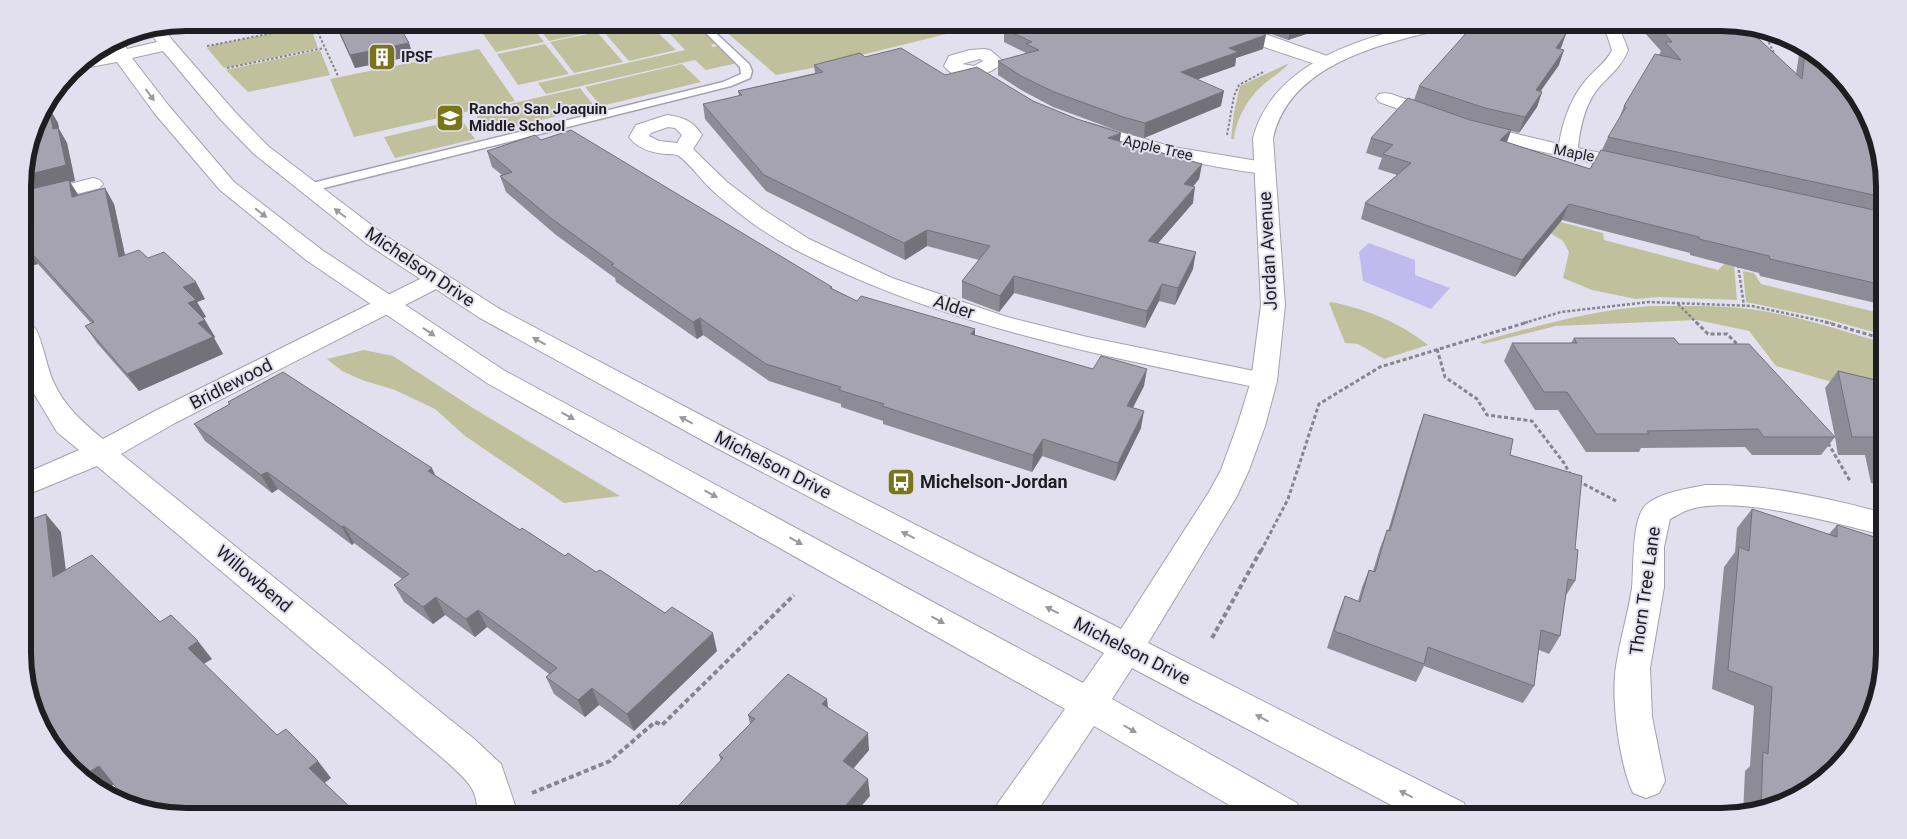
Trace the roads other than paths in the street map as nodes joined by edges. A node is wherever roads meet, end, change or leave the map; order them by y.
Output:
1 (709, 31) edge
2 (1240, 31) edge
3 (1411, 31) edge
4 (1612, 31) edge
5 (160, 34) edge
6 (167, 45) junction
7 (118, 48) edge
8 (1327, 62) junction
9 (1385, 98) dead end
10 (1072, 123) edge
11 (682, 149) dead end
12 (1568, 152) junction
13 (1264, 168) junction
14 (1649, 169) edge
15 (93, 184) dead end
16 (308, 188) junction
17 (32, 200) edge
18 (438, 279) junction
19 (389, 305) junction
20 (32, 360) edge
21 (1264, 381) junction
22 (102, 452) junction
23 (31, 483) edge
24 (1872, 521) edge
25 (1126, 648) junction
26 (1088, 704) junction
27 (1646, 781) dead end
28 (1018, 807) edge
29 (1268, 807) edge
30 (1433, 807) edge
31 (495, 808) edge

1 - 16 lane
2 - 8 street
3 - 8 street, Jordan Avenue
4 - 12 street
5 - 6 street, Michelson Drive
6 - 7 street
6 - 16 street, Michelson Drive
7 -> 19 street
8 - 13 street, Jordan Avenue
9 - 12 street, Maple
10 - 13 street, Apple Tree
11 - 21 street, Alder
12 - 14 street, Maple
13 - 21 street, Jordan Avenue
15 - 17 street
18 -> 16 street, Michelson Drive
18 - 19 street, Bridlewood
25 -> 18 street, Michelson Drive
19 - 22 street, Bridlewood
19 -> 26 street
20 - 22 street, Willowbend
21 - 25 street, Jordan Avenue
22 - 23 street, Bridlewood
22 - 31 street, Willowbend
24 - 27 street, Thorn Tree Lane
25 - 26 street, Jordan Avenue
30 -> 25 street, Michelson Drive
26 - 28 street, Jordan Avenue
26 -> 29 street

